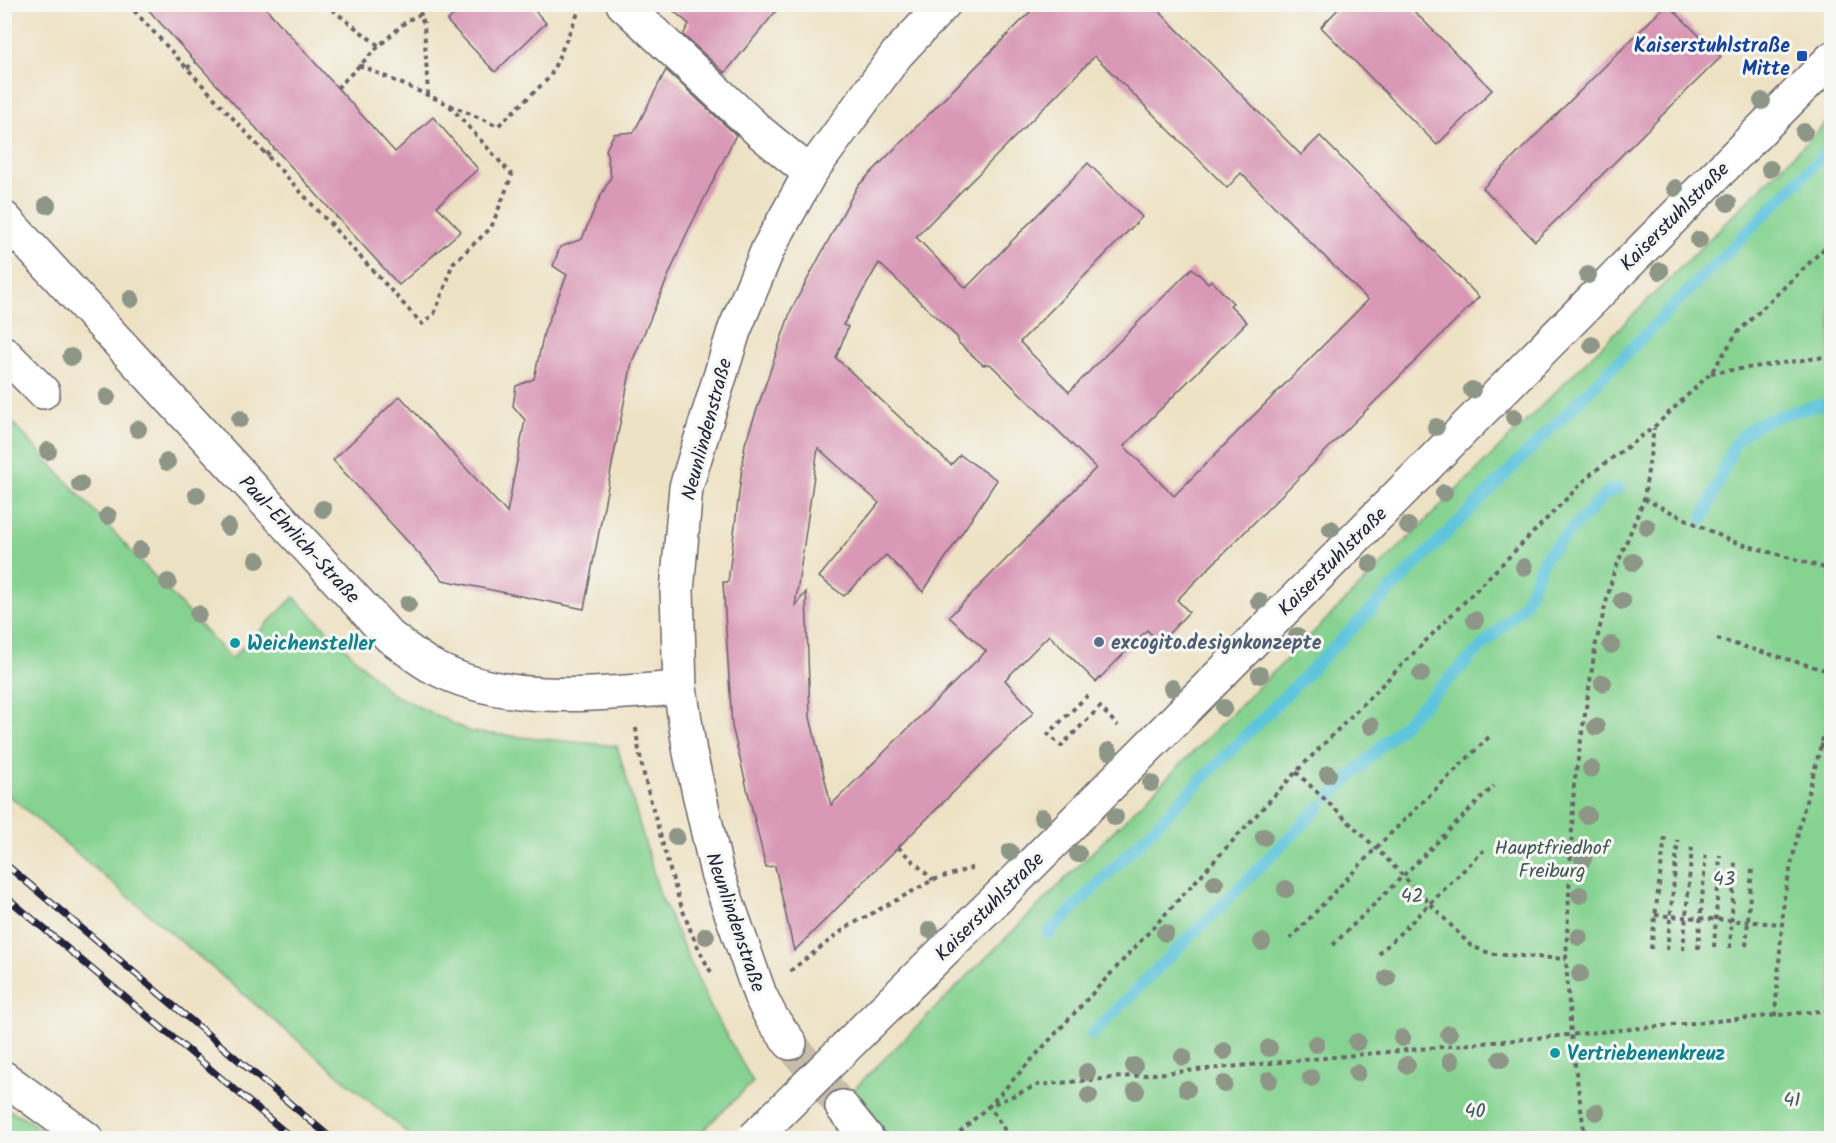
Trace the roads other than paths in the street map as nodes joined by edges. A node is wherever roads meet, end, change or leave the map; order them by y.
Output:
1 (623, 4) edge
2 (944, 4) edge
3 (1832, 58) edge
4 (810, 173) junction
5 (4, 218) edge
6 (4, 353) edge
7 (43, 392) dead end
8 (680, 688) junction
9 (790, 1043) tunnel mouth
10 (4, 1078) edge
11 (842, 1107) tunnel mouth
12 (86, 1138) edge
13 (754, 1138) edge
14 (867, 1138) edge

1 - 4 street
2 - 4 street, Neunlindenstraße
3 - 13 street, Kaiserstuhlstraße, bridge
4 - 8 street, Neunlindenstraße
5 - 8 street, Paul-Ehrlich-Straße
6 - 7 street
8 - 9 street, Neunlindenstraße
10 - 12 street
11 - 14 street

